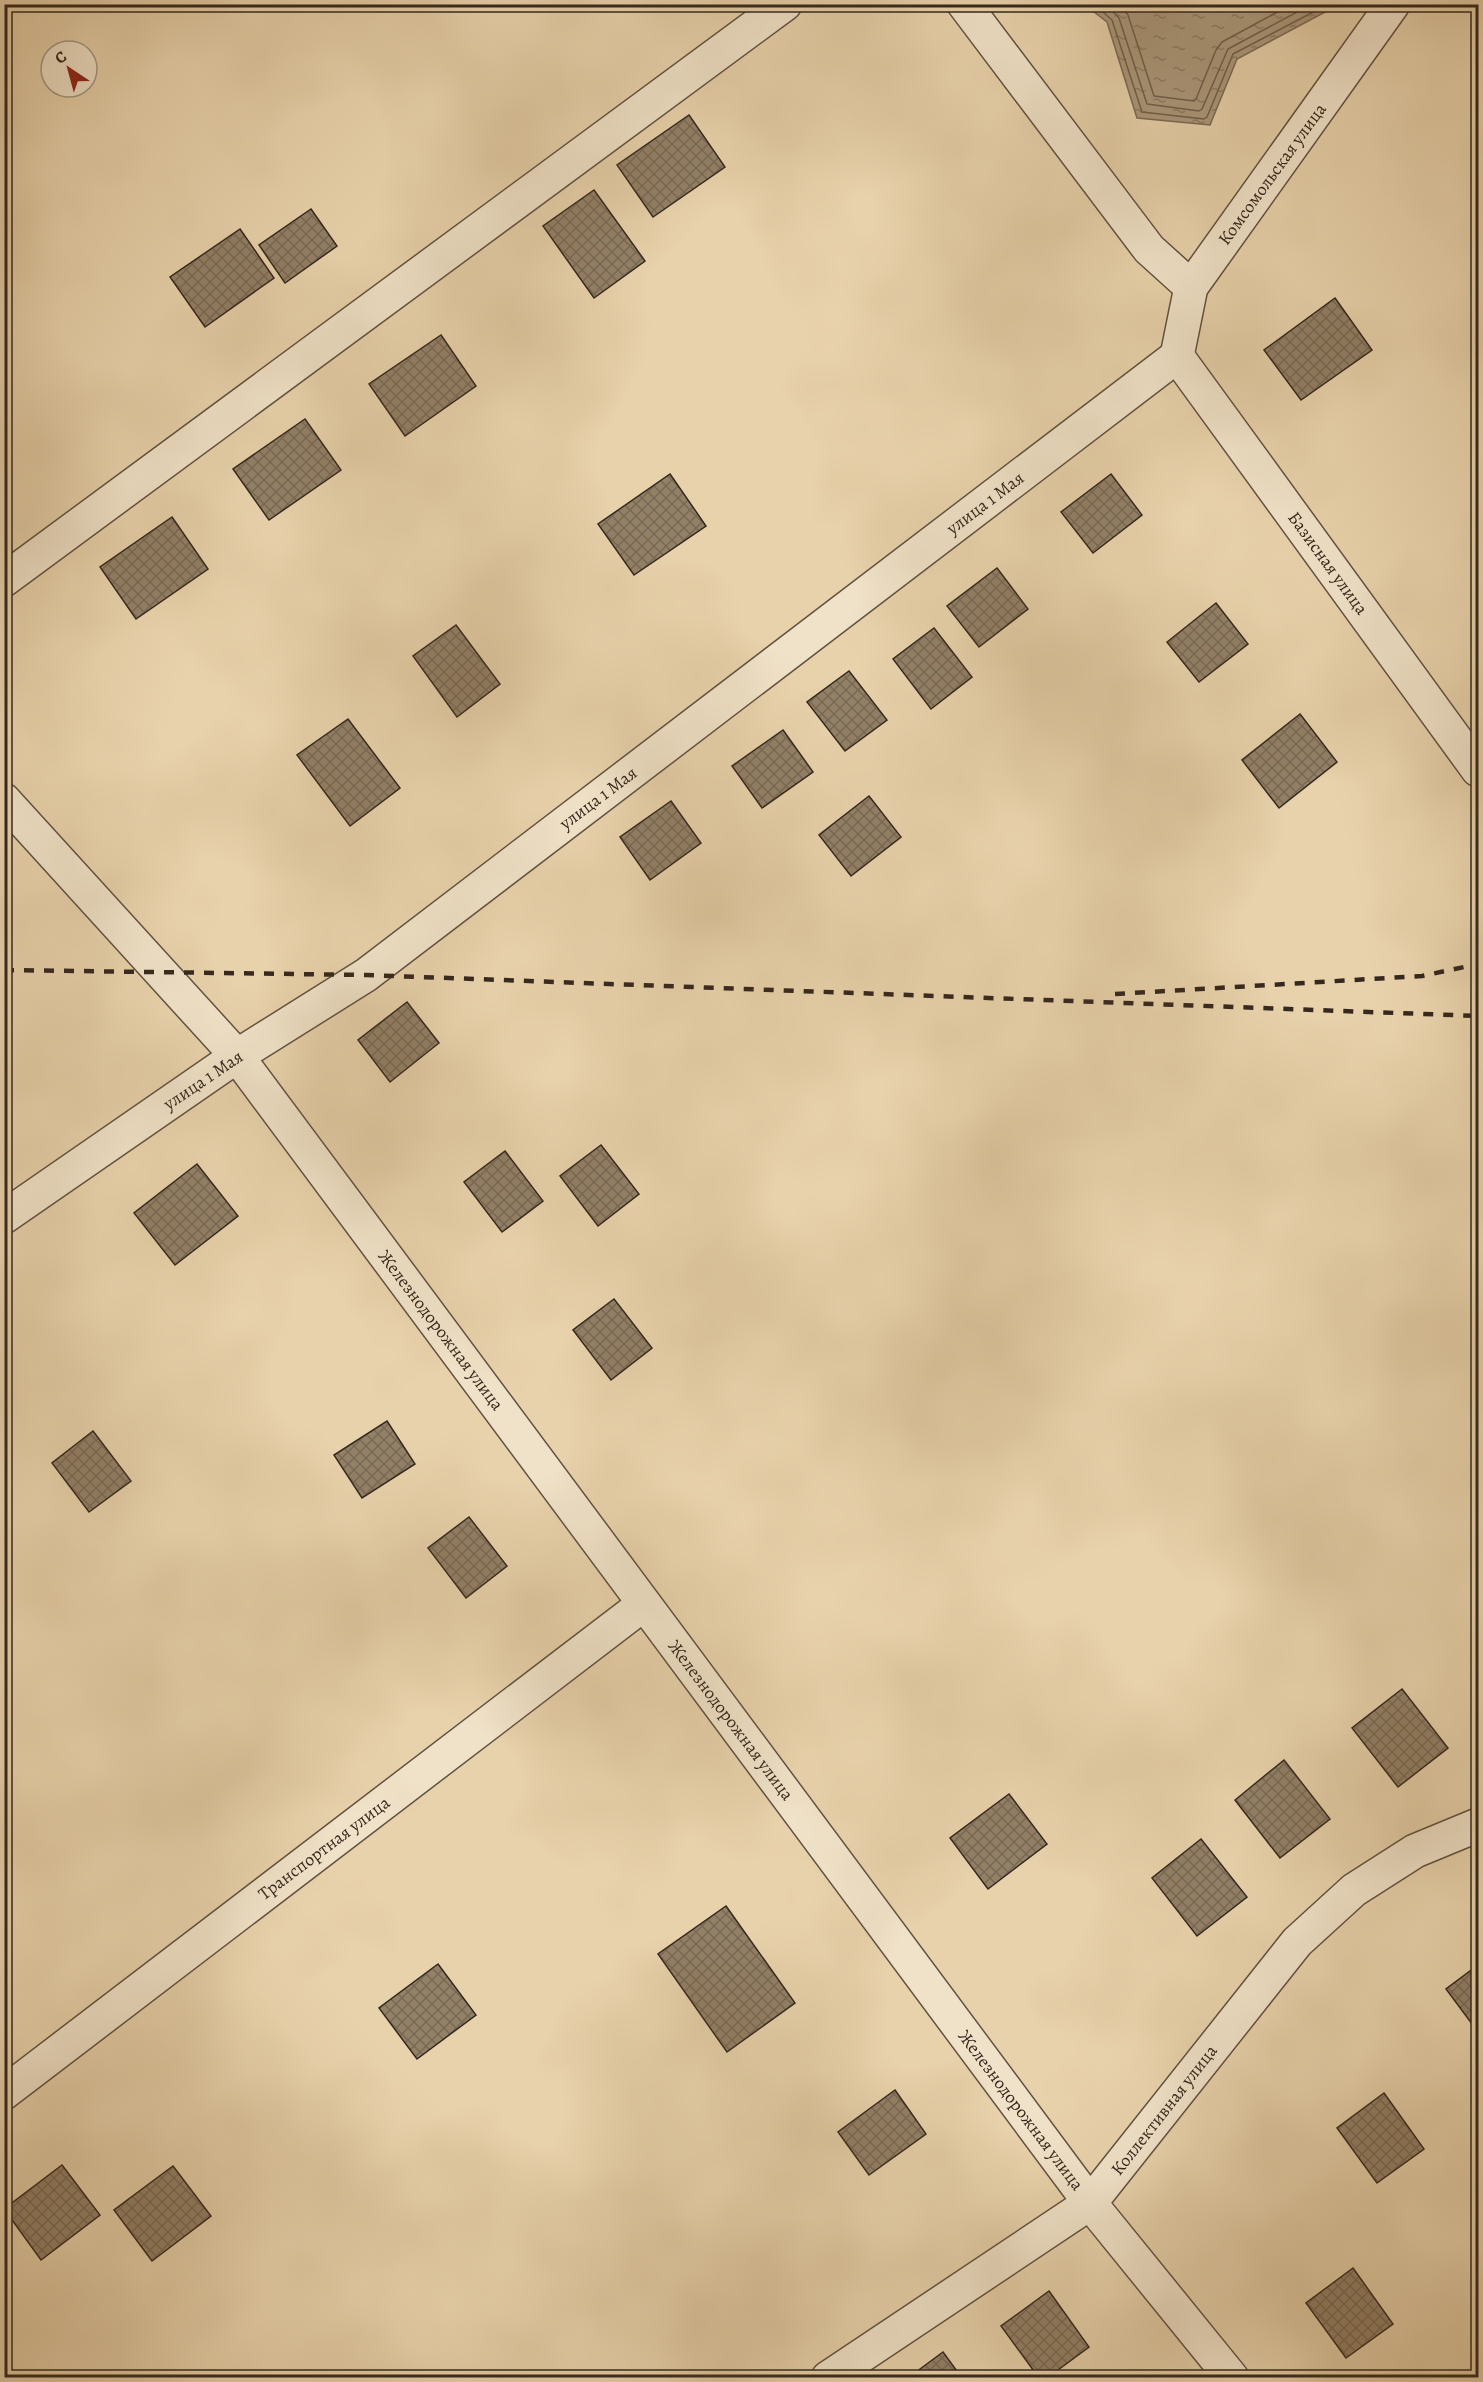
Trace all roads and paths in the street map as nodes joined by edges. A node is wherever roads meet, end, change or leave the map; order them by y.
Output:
1 (785, 4) edge
2 (964, 4) edge
3 (1393, 4) edge
4 (1191, 287) junction
5 (1177, 356) junction
6 (4, 580) edge
7 (1479, 770) edge
8 (4, 800) edge
9 (237, 1056) junction
10 (4, 1218) edge
11 (644, 1604) junction
12 (1479, 1825) edge
13 (4, 2092) edge
14 (1090, 2203) junction
15 (828, 2378) edge
16 (1232, 2378) edge

1 - 6 street
2 - 4 street
3 - 4 street, Комсомольская улица
4 - 5 street, Комсомольская улица
5 - 7 street, Базисная улица
5 - 9 street, улица 1 Мая
8 - 9 street, Железнодорожная улица
9 - 10 street, улица 1 Мая
9 - 11 street, Железнодорожная улица
11 - 13 street, Транспортная улица
11 - 14 street, Железнодорожная улица
12 - 14 street, Коллективная улица
14 - 15 street, Коллективная улица
14 - 16 street, Железнодорожная улица

